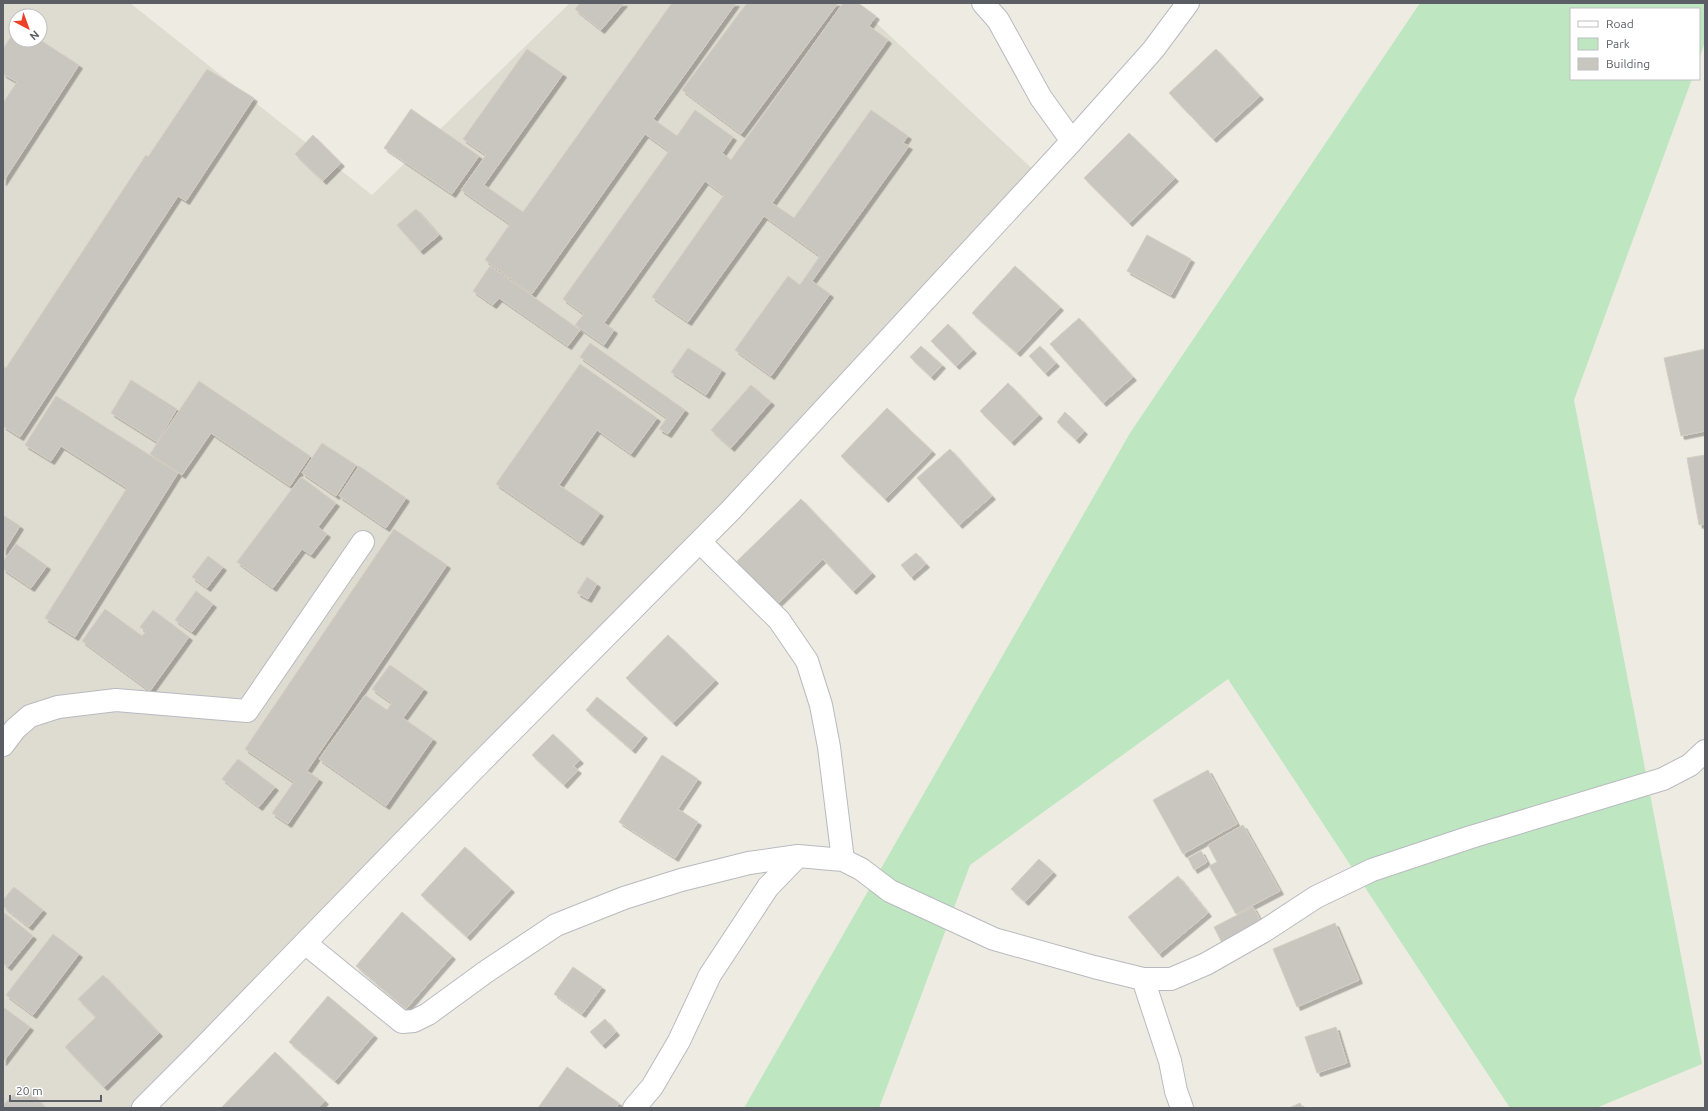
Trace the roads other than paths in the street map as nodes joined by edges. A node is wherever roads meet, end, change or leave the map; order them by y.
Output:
1 (983, 3) edge
2 (1188, 3) edge
3 (1072, 141) junction
4 (363, 542) dead end
5 (700, 542) junction
6 (3, 745) edge
7 (1705, 751) edge
8 (798, 856) junction
9 (843, 860) junction
10 (305, 943) junction
11 (1143, 979) junction
12 (154, 1104) edge
13 (634, 1108) edge
14 (1182, 1108) edge

1 - 3 street
2 - 3 street
3 - 5 street
4 - 6 street
5 - 9 street
5 - 10 street
7 - 11 street
8 - 9 street
8 - 10 street
8 - 13 street
9 - 11 street
10 - 12 street
11 - 14 street

